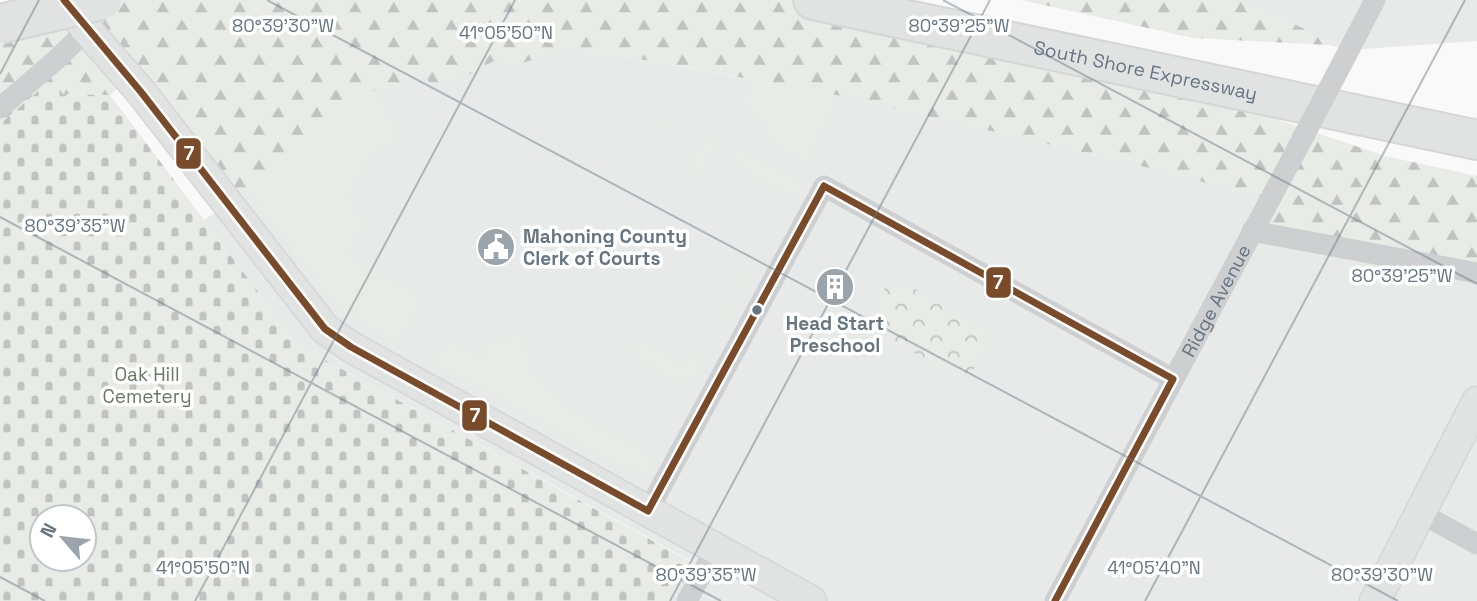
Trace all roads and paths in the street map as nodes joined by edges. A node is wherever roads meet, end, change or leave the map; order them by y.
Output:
1 (64, 0) edge
2 (813, 0) edge
3 (1375, 0) edge
4 (94, 15) edge
5 (0, 24) edge
6 (0, 108) edge
7 (1477, 139) edge
8 (1252, 231) junction
9 (1477, 273) edge
10 (1174, 379) junction
11 (1477, 402) edge
12 (648, 511) junction
13 (1420, 513) junction
14 (1477, 544) edge
15 (716, 548) junction
16 (688, 601) edge
17 (811, 601) edge
18 (1055, 601) edge
19 (1375, 601) edge

1 - 4 street
2 - 7 highway, South Shore Expressway
3 - 8 street, Ridge Avenue, bridge
4 - 5 highway, bridge
4 - 6 street
4 - 12 street
8 - 9 street
8 - 10 street, Ridge Avenue
10 - 12 street
10 - 18 street, Ridge Avenue
11 - 13 street
12 - 15 street
13 - 14 street
13 - 19 street
15 - 16 street
15 - 17 street

